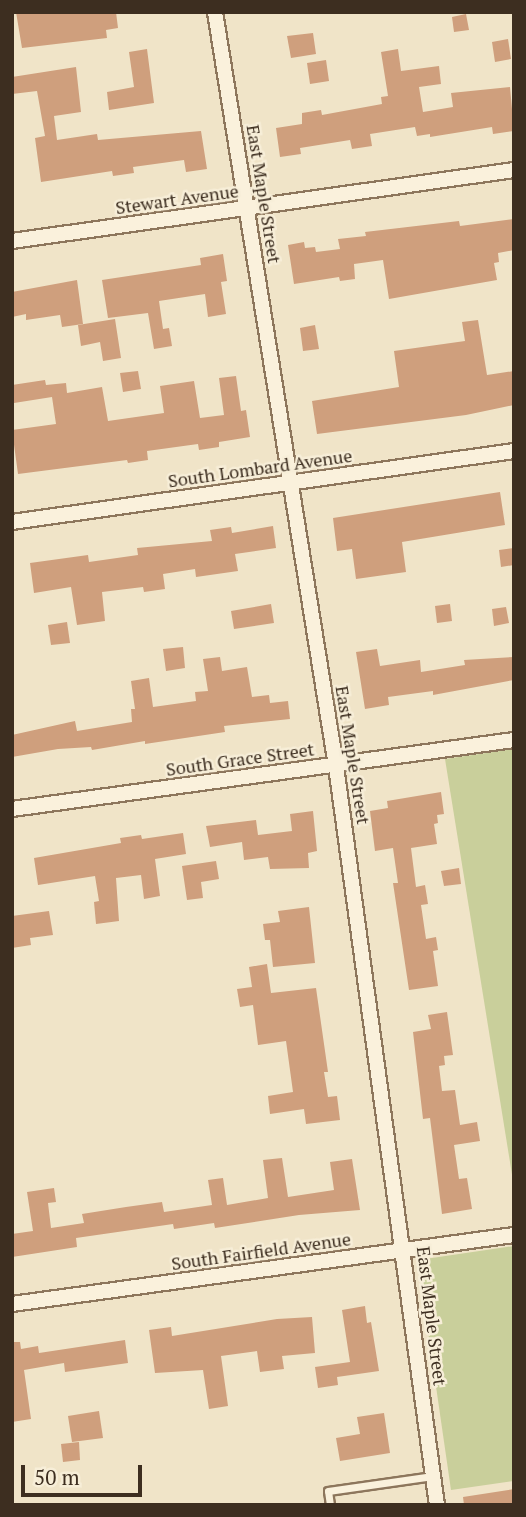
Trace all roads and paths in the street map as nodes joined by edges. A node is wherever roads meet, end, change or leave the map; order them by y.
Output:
1 (215, 12) edge
2 (514, 170) edge
3 (247, 209) junction
4 (12, 241) edge
5 (514, 451) edge
6 (290, 483) junction
7 (12, 522) edge
8 (514, 740) edge
9 (336, 766) junction
10 (12, 809) edge
11 (514, 1235) edge
12 (405, 1251) junction
13 (12, 1304) edge
14 (433, 1476) junction
15 (330, 1505) edge
16 (437, 1505) edge

1 - 3 street, East Maple Street
2 - 3 street, Stewart Avenue
3 - 4 street, Stewart Avenue
3 - 6 street, East Maple Street
5 - 6 street, South Lombard Avenue
6 - 7 street, South Lombard Avenue
6 - 9 street, East Maple Street
8 - 9 street, South Grace Street
9 - 10 street, South Grace Street
9 - 12 street, East Maple Street
11 - 12 street, South Fairfield Avenue
12 - 13 street, South Fairfield Avenue
12 - 14 street, East Maple Street
14 - 15 lane
14 - 16 street, East Maple Street

